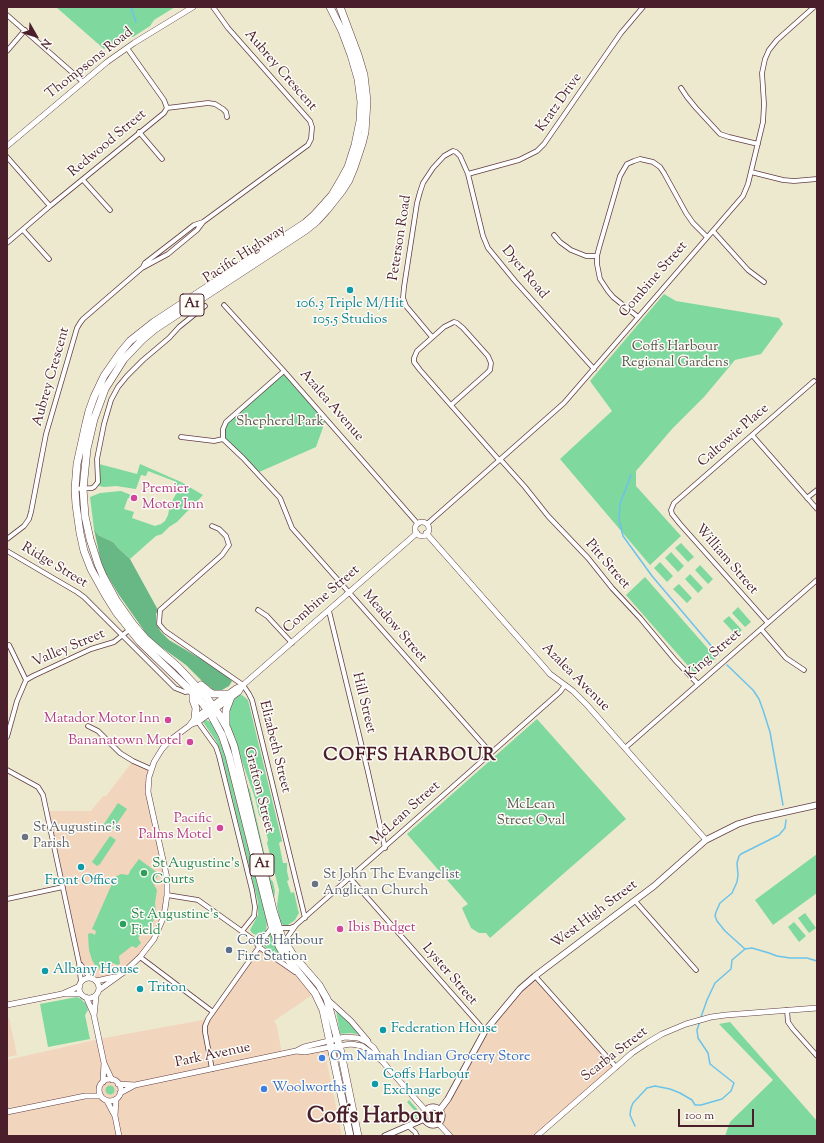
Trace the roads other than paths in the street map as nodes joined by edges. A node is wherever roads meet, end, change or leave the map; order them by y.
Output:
1 (193, 7) edge
2 (213, 7) edge
3 (330, 7) edge
4 (340, 7) edge
5 (643, 7) edge
6 (814, 7) edge
7 (7, 15) edge
8 (24, 30) junction
9 (127, 48) junction
10 (7, 51) edge
11 (83, 82) junction
12 (681, 88) dead end
13 (167, 108) junction
14 (226, 117) dead end
15 (139, 132) junction
16 (758, 144) junction
17 (7, 146) edge
18 (7, 158) edge
19 (162, 158) dead end
20 (751, 172) junction
21 (468, 174) junction
22 (817, 179) edge
23 (83, 180) junction
24 (50, 206) junction
25 (110, 210) dead end
26 (23, 230) junction
27 (712, 231) junction
28 (554, 235) dead end
29 (708, 237) junction
30 (7, 243) edge
31 (597, 256) junction
32 (49, 259) dead end
33 (764, 282) dead end
34 (224, 305) dead end
35 (205, 306) dead end
36 (638, 318) junction
37 (432, 337) junction
38 (594, 369) junction
39 (284, 370) junction
40 (814, 380) dead end
41 (451, 405) junction
42 (752, 435) junction
43 (180, 438) dead end
44 (223, 439) junction
45 (500, 460) junction
46 (75, 489) junction
47 (83, 489) junction
48 (817, 490) edge
49 (808, 498) junction
50 (817, 509) edge
51 (671, 510) joint
52 (418, 524) junction
53 (427, 524) junction
54 (212, 526) dead end
55 (417, 533) junction
56 (426, 534) junction
57 (7, 539) edge
58 (7, 551) edge
59 (817, 580) edge
60 (350, 592) junction
61 (258, 610) dead end
62 (329, 611) junction
63 (768, 623) junction
64 (761, 629) junction
65 (129, 630) junction
66 (140, 632) joint
67 (123, 635) junction
68 (292, 643) junction
69 (9, 645) dead end
70 (178, 666) junction
71 (804, 670) dead end
72 (26, 680) junction
73 (698, 684) junction
74 (566, 685) junction
75 (243, 686) junction
76 (190, 694) junction
77 (229, 696) junction
78 (211, 709) junction
79 (197, 720) junction
80 (88, 726) dead end
81 (227, 728) junction
82 (7, 737) edge
83 (625, 748) junction
84 (491, 753) junction
85 (151, 769) junction
86 (7, 770) edge
87 (817, 805) edge
88 (706, 840) junction
89 (385, 848) junction
90 (350, 878) junction
91 (63, 887) junction
92 (168, 895) junction
93 (7, 899) edge
94 (635, 900) junction
95 (304, 918) junction
96 (296, 925) junction
97 (275, 928) junction
98 (242, 931) junction
99 (285, 944) junction
100 (259, 947) junction
101 (140, 957) junction
102 (79, 963) junction
103 (696, 970) dead end
104 (117, 976) junction
105 (535, 976) junction
106 (90, 978) junction
107 (304, 978) junction
108 (96, 981) junction
109 (80, 984) junction
110 (99, 990) junction
111 (62, 994) junction
112 (83, 995) junction
113 (96, 996) junction
114 (327, 999) junction
115 (7, 1005) edge
116 (817, 1008) edge
117 (787, 1010) junction
118 (213, 1012) junction
119 (94, 1016) junction
120 (485, 1031) junction
121 (334, 1043) junction
122 (371, 1045) junction
123 (817, 1056) edge
124 (382, 1061) junction
125 (104, 1063) junction
126 (616, 1067) junction
127 (212, 1069) junction
128 (112, 1080) junction
129 (103, 1082) junction
130 (118, 1084) junction
131 (135, 1085) junction
132 (99, 1088) junction
133 (120, 1093) junction
134 (85, 1096) junction
135 (101, 1096) junction
136 (116, 1099) junction
137 (107, 1101) junction
138 (426, 1110) junction
139 (439, 1111) junction
140 (7, 1112) edge
141 (115, 1116) junction
142 (424, 1119) junction
143 (438, 1123) junction
144 (408, 1126) junction
145 (119, 1136) edge
146 (350, 1136) edge
147 (358, 1136) edge
148 (385, 1136) edge
149 (417, 1136) edge
150 (450, 1136) edge
151 (537, 1136) edge

1 - 9 street, Thompsons Road
2 - 57 street, Aubrey Crescent
3 - 46 highway, Pacific Highway / A1
4 - 47 highway, Pacific Highway / A1
5 - 21 street, Kratz Drive
6 - 16 street, Combine Street
7 - 8 street
8 - 10 street
8 - 11 street
9 - 11 street, Thompsons Road
9 - 13 street, Redwood Street
11 - 17 street, Thompsons Road
12 - 16 street
13 - 14 street
13 - 15 street, Redwood Street
15 - 19 street
15 - 23 street, Redwood Street
16 - 20 street, Combine Street
18 - 24 street
20 - 22 street
20 - 27 street, Combine Street
21 - 37 street, Peterson Road
21 - 38 street, Dyer Road
23 - 24 street, Redwood Street
23 - 25 street
24 - 26 street, Redwood Street
26 - 30 street, Redwood Street
26 - 32 street
27 - 29 street, Combine Street
27 - 33 street
28 - 31 street
29 - 31 street
29 - 36 street, Combine Street
31 - 36 street
34 - 39 street, Azalea Avenue
35 - 47 street
36 - 38 street, Combine Street
37 - 41 street
37 - 41 street
38 - 45 street, Combine Street
39 - 44 street
39 - 52 street, Azalea Avenue
40 - 42 street, Caltowie Place
41 - 45 street, Pitt Street
42 - 49 street
42 - 51 street, Caltowie Place
43 - 44 street
44 - 60 street, Meadow Street
45 - 53 street, Combine Street
45 - 73 street, Pitt Street
46 - 47 street
46 - 65 highway, Pacific Highway / A1
47 - 66 highway, Pacific Highway / A1
48 - 49 street
49 - 50 street
51 - 63 street, William Street
52 - 53 street
52 - 55 street
53 - 56 street
54 - 75 street, Elizabeth Street
55 - 56 street
55 - 60 street, Combine Street
56 - 74 street, Azalea Avenue
58 - 67 street, Ridge Street
59 - 63 street, King Street
60 - 62 street, Combine Street
60 - 84 street, Meadow Street
61 - 68 street
62 - 68 street, Combine Street
62 - 89 street, Hill Street
63 - 64 street, King Street
64 - 71 street
64 - 73 street, King Street
65 - 67 street, Valley Street
65 - 76 highway, Grafton Street / A1
66 - 70 highway, Grafton Street / A1
67 - 72 street, Valley Street
67 - 76 street, Grafton Street
68 - 75 street, Combine Street
69 - 72 street
70 - 77 highway
70 - 78 highway, Grafton Street / A1
72 - 82 street, Valley Street
73 - 83 street, King Street
74 - 83 street, Azalea Avenue
74 - 84 street, McLean Street
75 - 77 street, Combine Street
75 - 95 street, Elizabeth Street
76 - 78 highway, Grafton Street / A1
76 - 79 highway
77 - 78 street, Combine Street
77 - 81 highway
78 - 79 street, Combine Street
78 - 81 highway, Grafton Street / A1
78 - 97 highway, Grafton Street / A1
79 - 85 street, Combine Street
79 - 98 street, Grafton Street
80 - 85 street
81 - 97 highway, Grafton Street / A1
83 - 88 street, Azalea Avenue
84 - 89 street, McLean Street
85 - 92 street, Combine Street
86 - 91 street
87 - 88 main road, West High Street
88 - 94 main road, West High Street
89 - 90 street, McLean Street
90 - 95 street, McLean Street
90 - 120 street, Lyster Street
91 - 93 street
91 - 102 street
92 - 98 street
92 - 101 street, Combine Street
94 - 103 street
94 - 105 main road, West High Street
95 - 96 street, McLean Street
96 - 97 street
96 - 99 street, McLean Street
97 - 99 highway, Grafton Street / A1
97 - 100 street
97 - 107 highway, Grafton Street / A1
98 - 100 street
99 - 114 highway, Grafton Street / A1
100 - 107 street
100 - 118 street
101 - 104 street, Combine Street
101 - 118 street
102 - 106 street
102 - 109 street
104 - 108 street
104 - 110 street, Combine Street
105 - 120 main road, West High Street
105 - 126 street
106 - 108 street
106 - 109 street
107 - 121 highway, Grafton Street / A1
108 - 110 street
109 - 111 street
109 - 112 street
110 - 113 street
111 - 112 street
111 - 115 street
112 - 113 street
112 - 119 street
113 - 119 street
114 - 121 highway, Grafton Street / A1
114 - 122 street
116 - 117 street, Scarba Street
117 - 123 street
117 - 126 street, Scarba Street
118 - 127 street
119 - 125 street
120 - 139 main road, West High Street
121 - 122 street, Park Avenue
121 - 124 street, Park Avenue
121 - 127 street, Park Avenue
121 - 146 highway, Grafton Street / A1
121 - 147 highway, Grafton Street / A1
122 - 124 street
124 - 138 street
125 - 128 street
125 - 129 street
126 - 151 street, Scarba Street
127 - 131 street, Park Avenue
128 - 129 street
128 - 130 street
129 - 132 street
130 - 131 street, Park Avenue
130 - 133 street
131 - 133 street, Park Avenue
132 - 134 street
132 - 135 street
133 - 136 street
134 - 135 street
134 - 140 street
135 - 137 street
136 - 137 street
136 - 141 street
137 - 141 street
138 - 139 main road
138 - 142 main road
139 - 143 main road
141 - 145 street
142 - 143 main road
142 - 144 main road
143 - 150 street
144 - 148 main road
144 - 149 street

